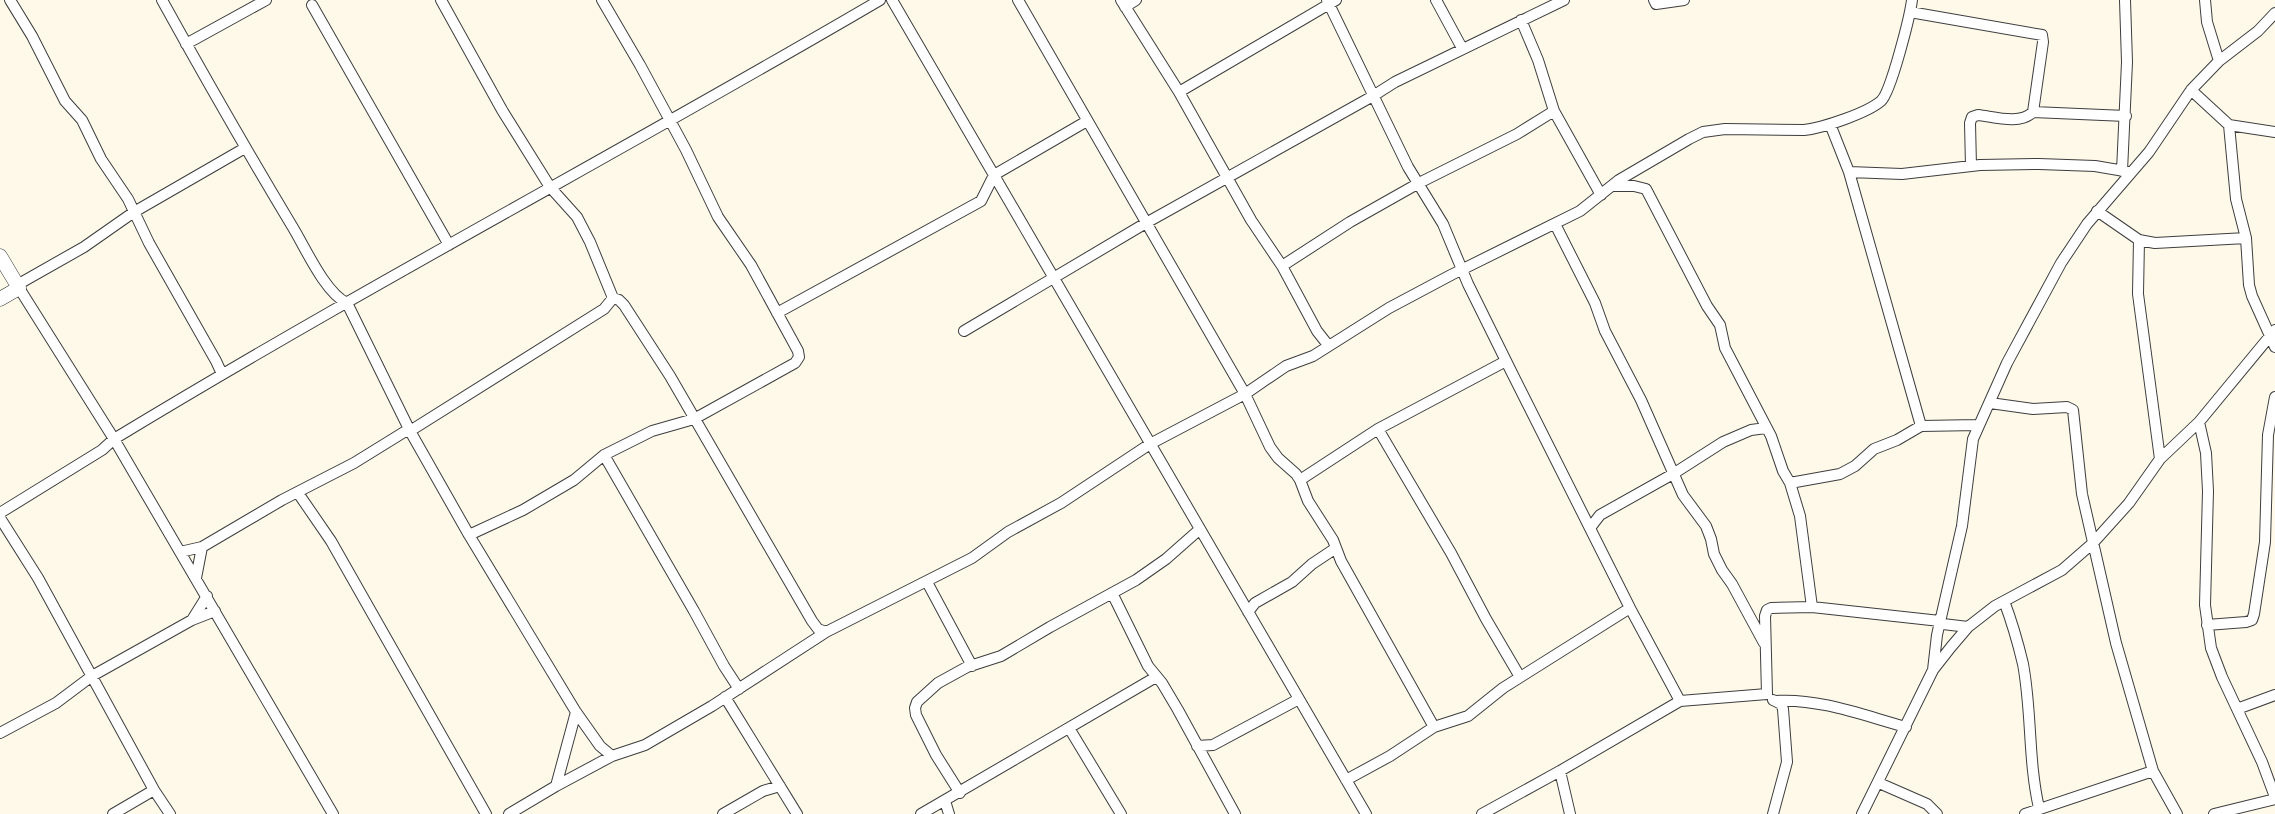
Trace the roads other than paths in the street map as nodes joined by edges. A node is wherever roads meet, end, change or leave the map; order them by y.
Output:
1 (10, 0) edge
2 (162, 0) edge
3 (266, 0) edge
4 (441, 0) edge
5 (602, 0) edge
6 (880, 0) edge
7 (892, 0) edge
8 (1018, 0) edge
9 (1136, 0) edge
10 (1436, 0) edge
11 (1564, 0) edge
12 (1654, 0) edge
13 (1684, 0) edge
14 (1912, 0) edge
15 (2125, 0) edge
16 (2205, 0) edge
17 (1331, 1) edge
18 (1123, 4) edge
19 (312, 5) dead end
20 (0, 6) edge
21 (1910, 12) junction
22 (2275, 14) edge
23 (1521, 20) junction
24 (186, 44) junction
25 (1462, 48) junction
26 (2219, 61) junction
27 (2191, 90) junction
28 (1179, 92) junction
29 (1373, 96) junction
30 (1554, 111) junction
31 (2033, 112) junction
32 (2126, 116) junction
33 (669, 120) junction
34 (1087, 121) junction
35 (1830, 124) junction
36 (2229, 125) junction
37 (2275, 132) edge
38 (245, 148) junction
39 (1650, 162) junction
40 (1971, 166) junction
41 (2126, 171) junction
42 (1849, 172) junction
43 (994, 175) junction
44 (1228, 178) junction
45 (1419, 183) junction
46 (1613, 186) junction
47 (550, 187) junction
48 (1646, 189) junction
49 (1601, 195) junction
50 (2097, 211) junction
51 (134, 212) junction
52 (1146, 223) junction
53 (1555, 224) junction
54 (2246, 238) junction
55 (2139, 240) junction
56 (449, 245) junction
57 (0, 256) edge
58 (1282, 266) junction
59 (1462, 270) junction
60 (1054, 279) junction
61 (18, 287) junction
62 (613, 298) junction
63 (0, 299) edge
64 (347, 303) junction
65 (604, 309) junction
66 (777, 313) junction
67 (630, 315) junction
68 (964, 331) dead end
69 (2273, 333) edge
70 (1328, 345) junction
71 (2275, 347) edge
72 (1506, 361) junction
73 (222, 374) junction
74 (1245, 394) junction
75 (2275, 397) edge
76 (1990, 403) junction
77 (694, 419) junction
78 (2199, 422) junction
79 (1978, 425) junction
80 (1921, 426) junction
81 (1766, 428) junction
82 (1378, 429) junction
83 (409, 430) junction
84 (114, 439) junction
85 (1150, 444) junction
86 (604, 455) junction
87 (2160, 459) junction
88 (1673, 474) junction
89 (1300, 480) junction
90 (1790, 483) junction
91 (298, 493) junction
92 (0, 513) edge
93 (1582, 513) junction
94 (1600, 515) junction
95 (0, 518) edge
96 (1590, 528) junction
97 (1200, 529) junction
98 (469, 535) junction
99 (2093, 543) junction
100 (202, 547) junction
101 (1336, 548) junction
102 (180, 552) junction
103 (196, 578) junction
104 (927, 582) junction
105 (1112, 593) junction
106 (207, 596) junction
107 (2004, 601) junction
108 (1812, 607) junction
109 (1251, 608) junction
110 (1630, 609) junction
111 (215, 611) junction
112 (192, 620) junction
113 (1941, 621) junction
114 (2207, 625) junction
115 (1968, 627) junction
116 (826, 632) junction
117 (1765, 644) junction
118 (972, 666) junction
119 (1934, 670) junction
120 (92, 676) junction
121 (1156, 677) junction
122 (1520, 677) junction
123 (739, 689) junction
124 (1767, 694) junction
125 (2275, 695) edge
126 (725, 697) junction
127 (1299, 699) junction
128 (1680, 701) junction
129 (1776, 702) junction
130 (2237, 709) junction
131 (576, 712) junction
132 (1434, 727) junction
133 (1906, 727) junction
134 (1069, 728) junction
135 (0, 733) edge
136 (1214, 745) junction
137 (1197, 746) junction
138 (612, 756) junction
139 (1205, 761) junction
140 (1560, 771) junction
141 (2153, 771) junction
142 (1346, 780) junction
143 (1879, 783) junction
144 (556, 786) junction
145 (780, 786) junction
146 (154, 790) junction
147 (960, 793) junction
148 (2275, 798) edge
149 (945, 801) junction
150 (2039, 808) junction
151 (1500, 809) edge
152 (113, 814) edge
153 (170, 814) edge
154 (333, 814) edge
155 (486, 814) edge
156 (509, 814) edge
157 (723, 814) edge
158 (797, 814) edge
159 (921, 814) edge
160 (949, 814) edge
161 (1121, 814) edge
162 (1234, 814) edge
163 (1366, 814) edge
164 (1482, 814) edge
165 (1570, 814) edge
166 (1773, 814) edge
167 (1862, 814) edge
168 (1936, 814) edge
169 (2025, 814) edge
170 (2177, 814) edge
171 (2214, 814) edge

1 - 20 street
1 - 51 street
2 - 24 street
3 - 24 street
4 - 47 street
5 - 33 street
6 - 33 street
7 - 43 street
8 - 34 street
9 - 18 street
10 - 25 street
11 - 23 street
12 - 13 street
14 - 21 street
15 - 32 street
16 - 26 street
17 - 28 street
17 - 29 street
18 - 28 street
19 - 56 street
21 - 31 street
21 - 35 street
22 - 26 street
23 - 25 street
23 - 30 street
24 - 38 street
25 - 29 street
26 - 27 street
27 - 36 street
27 - 41 street
28 - 44 street
29 - 44 street
29 - 45 street
30 - 45 street
30 - 49 street
31 - 32 street
31 - 40 street
32 - 41 street
33 - 47 street
33 - 66 street
34 - 43 street
34 - 52 street
35 - 39 street
35 - 42 street
36 - 37 street
36 - 54 street
38 - 51 street
38 - 64 street
39 - 46 street
39 - 48 street
40 - 41 street
40 - 42 street
41 - 50 street
42 - 80 street
43 - 60 street
43 - 66 street
44 - 52 street
44 - 58 street
45 - 58 street
45 - 59 street
46 - 48 street
46 - 49 street
47 - 56 street
47 - 62 street
48 - 81 street
49 - 53 street
50 - 55 street
50 - 76 street
51 - 61 street
51 - 73 street
52 - 60 street
52 - 74 street
53 - 59 street
53 - 88 street
54 - 55 street
54 - 69 street
55 - 87 street
56 - 64 street
57 - 61 street
58 - 70 street
59 - 70 street
59 - 72 street
60 - 68 street
60 - 85 street
61 - 63 street
61 - 84 street
62 - 65 street
62 - 67 street
64 - 73 street
64 - 83 street
65 - 67 street
65 - 83 street
66 - 77 street
67 - 77 street
69 - 71 street
69 - 78 street
70 - 74 street
72 - 82 street
72 - 93 street
73 - 84 street
74 - 85 street
74 - 89 street
75 - 114 street
76 - 79 street
76 - 99 street
77 - 86 street
77 - 116 street
78 - 87 street
78 - 114 street
79 - 80 street
79 - 113 street
80 - 90 street
81 - 88 street
81 - 90 street
82 - 89 street
82 - 122 street
83 - 91 street
83 - 98 street
84 - 92 street
84 - 102 street
85 - 97 street
85 - 104 street
86 - 98 street
86 - 123 street
87 - 99 street
88 - 94 street
88 - 117 street
89 - 101 street
90 - 108 street
91 - 100 street
91 - 155 street
93 - 94 street
93 - 96 street
94 - 96 street
95 - 120 street
96 - 110 street
97 - 105 street
97 - 109 street
98 - 131 street
99 - 107 street
99 - 141 street
100 - 102 street
100 - 103 street
101 - 109 street
101 - 132 street
102 - 103 street
103 - 106 street
104 - 116 street
104 - 118 street
105 - 118 street
105 - 121 street
106 - 111 street
106 - 112 street
107 - 115 street
107 - 150 street
108 - 113 street
108 - 117 street
109 - 127 street
110 - 122 street
110 - 128 street
111 - 112 street
111 - 154 street
112 - 120 street
113 - 115 street
113 - 119 street
114 - 130 street
115 - 119 street
116 - 123 street
117 - 124 street
118 - 147 street
119 - 133 street
120 - 135 street
120 - 146 street
121 - 134 street
121 - 137 street
122 - 132 street
123 - 126 street
124 - 128 street
124 - 129 street
125 - 130 street
126 - 138 street
126 - 145 street
127 - 136 street
127 - 142 street
128 - 140 street
129 - 133 street
129 - 166 street
130 - 148 street
131 - 138 street
131 - 144 street
132 - 142 street
133 - 143 street
134 - 147 street
134 - 161 street
136 - 137 street
136 - 139 street
137 - 139 street
138 - 144 street
139 - 162 street
140 - 151 street
140 - 165 street
141 - 150 street
141 - 170 street
142 - 163 street
143 - 167 street
143 - 168 street
144 - 156 street
145 - 157 street
145 - 158 street
146 - 152 street
146 - 153 street
147 - 149 street
148 - 171 street
149 - 159 street
149 - 160 street
150 - 169 street
151 - 164 street

